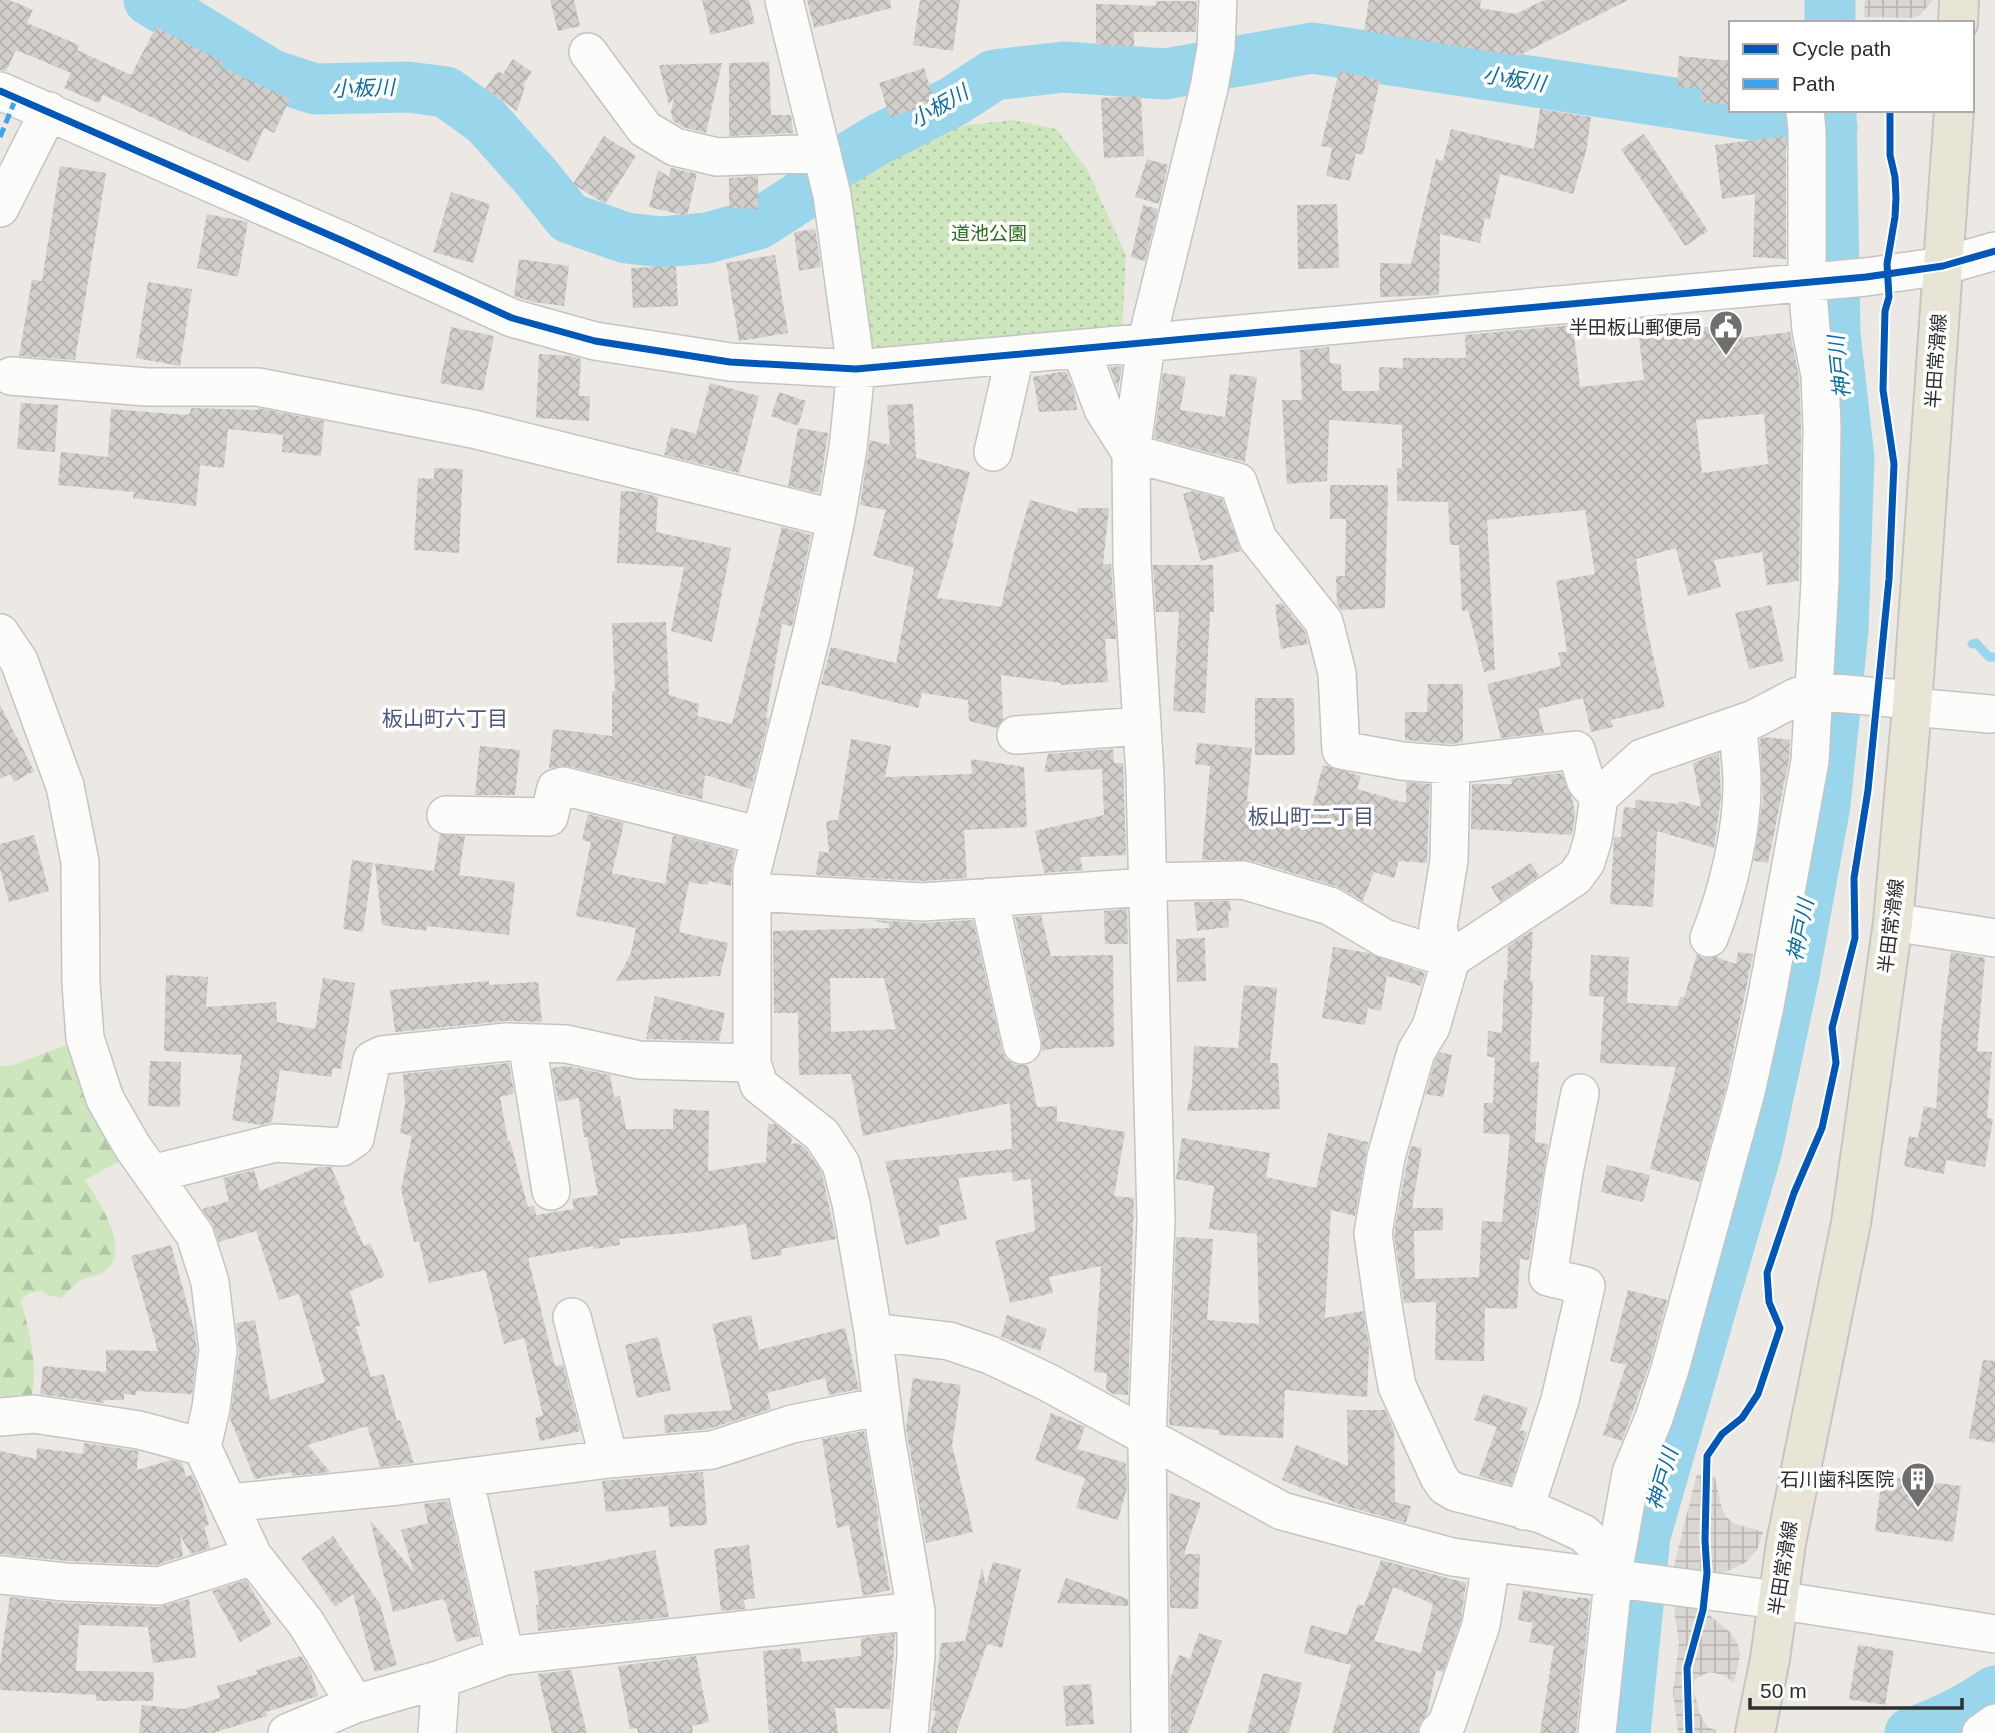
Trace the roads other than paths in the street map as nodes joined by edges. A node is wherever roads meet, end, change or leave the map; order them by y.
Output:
1 (784, 0) edge
2 (1218, 0) edge
3 (1959, 0) edge
4 (1958, 21) edge
5 (588, 52) dead end
6 (0, 91) edge
7 (49, 111) junction
8 (1954, 112) edge
9 (1806, 121) edge
10 (822, 153) junction
11 (0, 208) edge
12 (1995, 251) edge
13 (1943, 266) junction
14 (1810, 281) junction
15 (1146, 344) junction
16 (1081, 350) junction
17 (1015, 356) junction
18 (856, 369) junction
19 (11, 376) dead end
20 (993, 452) dead end
21 (1131, 453) junction
22 (836, 519) junction
23 (0, 633) edge
24 (1816, 691) junction
25 (1913, 704) junction
26 (1990, 714) dead end
27 (1738, 725) junction
28 (1142, 726) junction
29 (1016, 735) dead end
30 (1451, 765) junction
31 (1599, 797) junction
32 (446, 815) dead end
33 (761, 836) junction
34 (1148, 884) junction
35 (752, 891) junction
36 (989, 897) junction
37 (1893, 922) junction
38 (1709, 937) dead end
39 (1995, 938) edge
40 (1451, 959) junction
41 (527, 1043) junction
42 (1022, 1045) dead end
43 (752, 1063) junction
44 (1580, 1093) dead end
45 (152, 1174) junction
46 (551, 1191) dead end
47 (572, 1317) dead end
48 (873, 1332) junction
49 (881, 1406) junction
50 (0, 1417) edge
51 (1147, 1438) junction
52 (202, 1447) junction
53 (609, 1459) junction
54 (464, 1478) junction
55 (229, 1503) junction
56 (1524, 1511) junction
57 (253, 1556) junction
58 (1491, 1563) junction
59 (1617, 1574) junction
60 (0, 1575) edge
61 (1777, 1600) junction
62 (916, 1611) junction
63 (1995, 1634) edge
64 (505, 1656) junction
65 (440, 1679) junction
66 (355, 1704) junction
67 (1995, 1723) edge
68 (1755, 1730) edge
69 (287, 1733) edge
70 (437, 1733) edge
71 (909, 1733) edge
72 (1150, 1733) edge
73 (1438, 1733) edge
74 (1597, 1733) edge
75 (1981, 1733) edge

1 - 10 street
2 - 15 street
3 - 4 main road
5 - 10 street
6 - 7 street
7 - 11 street
7 - 18 street
8 - 13 main road, 半田常滑線
9 - 14 street
10 - 18 street
12 - 13 street
13 - 14 street
13 - 25 main road, 半田常滑線
14 - 15 street
14 - 24 street
15 - 16 street
15 - 21 street
16 - 17 street
16 - 21 street
17 - 18 street
17 - 20 street
18 - 22 street
19 - 22 street
21 - 28 street
21 - 30 street
22 - 33 street
23 - 45 street
24 - 25 street
24 - 27 street
24 - 59 street
25 - 26 street
25 - 37 main road, 半田常滑線
27 - 31 street
27 - 38 street
28 - 29 street
28 - 34 street
30 - 31 street
30 - 40 street
31 - 40 street
32 - 33 street
33 - 35 street
34 - 36 street
34 - 40 street
34 - 51 street
35 - 36 street
35 - 43 street
36 - 42 street
37 - 39 street
37 - 61 main road, 半田常滑線
40 - 56 street
41 - 43 street
41 - 45 street
41 - 46 street
43 - 48 street
44 - 56 street
45 - 52 street
47 - 53 street
48 - 49 street
48 - 51 street
49 - 53 street
49 - 62 street
50 - 52 street
51 - 58 street
51 - 72 street
52 - 55 street
53 - 54 street
54 - 55 street
54 - 64 street
55 - 57 street
56 - 59 street
57 - 60 street
57 - 66 street
58 - 59 street
58 - 73 street
59 - 61 street
59 - 74 street
61 - 63 street
61 - 68 main road, 半田常滑線
62 - 64 street
62 - 71 street
64 - 65 street
65 - 66 street
65 - 70 street
66 - 69 street
67 - 75 street

